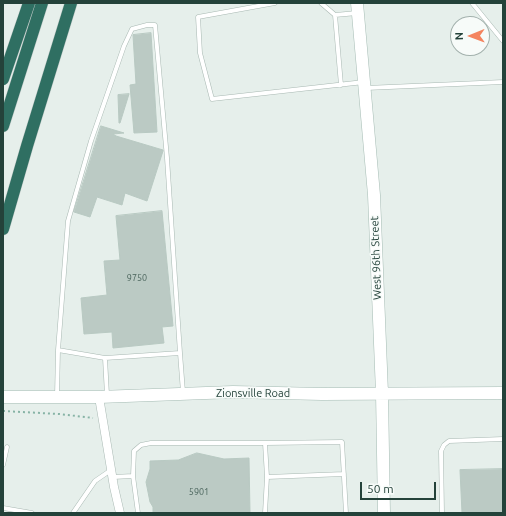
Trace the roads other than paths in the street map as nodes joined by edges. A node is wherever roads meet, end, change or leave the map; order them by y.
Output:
1 (42, 3) edge
2 (71, 3) edge
3 (275, 3) edge
4 (321, 3) edge
5 (472, 3) edge
6 (29, 4) edge
7 (358, 8) edge
8 (335, 15) junction
9 (503, 41) edge
10 (54, 58) junction
11 (3, 79) edge
12 (503, 82) edge
13 (341, 85) junction
14 (364, 85) junction
15 (3, 126) edge
16 (3, 199) edge
17 (3, 229) edge
18 (58, 350) junction
19 (180, 353) junction
20 (105, 358) junction
21 (382, 393) junction
22 (503, 393) edge
23 (183, 394) junction
24 (57, 397) junction
25 (103, 397) junction
26 (3, 398) edge
27 (503, 439) edge
28 (265, 443) junction
29 (7, 447) dead end
30 (3, 465) edge
31 (112, 473) junction
32 (344, 474) junction
33 (133, 476) junction
34 (266, 477) junction
35 (3, 508) edge
36 (32, 513) edge
37 (73, 513) edge
38 (120, 513) edge
39 (138, 513) edge
40 (265, 513) edge
41 (346, 513) edge
42 (384, 513) edge
43 (442, 513) edge

1 - 15 highway
2 - 10 highway
3 - 13 lane
4 - 8 lane
5 - 9 lane
6 - 11 highway
7 - 8 lane
7 - 14 main road, West 96th Street
8 - 13 lane
10 - 16 highway
10 - 17 highway
12 - 14 lane
13 - 14 lane
14 - 21 main road, West 96th Street
18 - 19 lane
18 - 20 lane
18 - 24 lane
19 - 20 lane
19 - 23 lane
20 - 25 lane
21 - 22 main road, Zionsville Road
21 - 23 main road, Zionsville Road
21 - 42 main road, West 96th Street
23 - 25 main road, Zionsville Road
24 - 25 main road, Zionsville Road
24 - 26 main road, Zionsville Road
25 - 31 street
27 - 43 lane
28 - 32 lane
28 - 33 lane
28 - 34 lane
29 - 30 lane
31 - 33 lane
31 - 37 lane
31 - 38 street
32 - 34 lane
32 - 41 lane
33 - 39 lane
34 - 40 lane
35 - 36 lane

